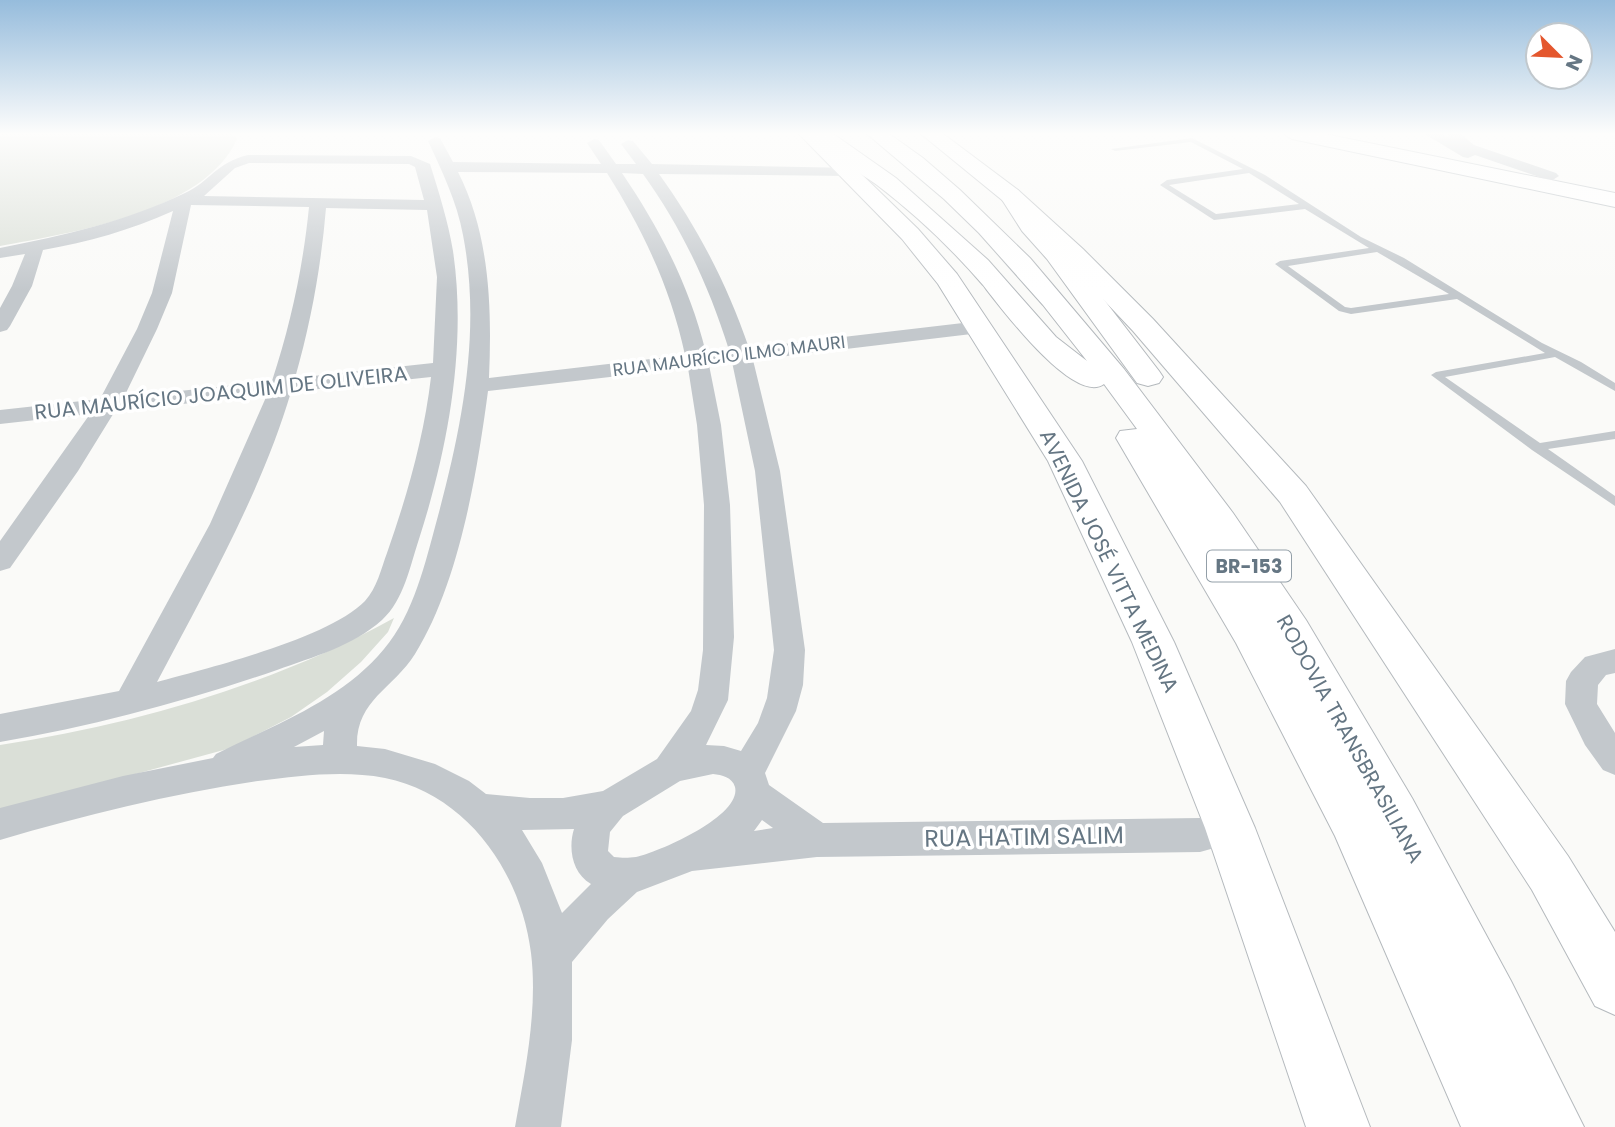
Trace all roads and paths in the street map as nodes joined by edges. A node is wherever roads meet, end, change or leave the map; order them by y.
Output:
1 (206, 186) edge
2 (428, 186) edge
3 (457, 186) edge
4 (623, 186) edge
5 (660, 186) edge
6 (863, 186) edge
7 (891, 186) edge
8 (921, 186) edge
9 (942, 186) edge
10 (998, 186) edge
11 (1165, 186) edge
12 (1275, 186) edge
13 (1546, 186) edge
14 (1010, 195) junction
15 (184, 200) junction
16 (1615, 200) edge
17 (318, 203) junction
18 (433, 205) junction
19 (1307, 206) junction
20 (34, 248) junction
21 (1378, 248) junction
22 (0, 253) edge
23 (1457, 296) junction
24 (0, 326) edge
25 (980, 327) junction
26 (1555, 354) junction
27 (741, 355) junction
28 (696, 360) junction
29 (441, 369) junction
30 (1092, 380) junction
31 (477, 386) junction
32 (280, 387) junction
33 (1615, 388) edge
34 (107, 405) junction
35 (0, 416) edge
36 (1615, 435) edge
37 (1536, 447) junction
38 (1615, 502) edge
39 (0, 561) edge
40 (1615, 661) edge
41 (356, 696) junction
42 (130, 702) junction
43 (0, 728) edge
44 (341, 759) junction
45 (1615, 760) edge
46 (670, 768) junction
47 (210, 773) junction
48 (749, 782) junction
49 (610, 805) junction
50 (482, 810) junction
51 (0, 824) edge
52 (1402, 827) junction
53 (1230, 828) junction
54 (817, 840) junction
55 (681, 857) junction
56 (627, 876) junction
57 (551, 956) junction
58 (1615, 986) edge
59 (538, 1127) edge
60 (1338, 1127) edge
61 (1493, 1127) edge
62 (1552, 1127) edge

1 - 15 street
2 - 18 street
3 - 31 street
4 - 28 street
5 - 27 street, RUA HATIM SALIM
6 - 25 main road, AVENIDA JOSÉ VITTA MEDINA
7 - 30 main road
8 - 30 main road, RODOVIA TRANSBRASILIANA / BR-153
9 - 52 main road, RODOVIA TRANSBRASILIANA / BR-153
10 - 14 main road
11 - 19 lane
12 - 19 lane
13 - 16 main road
14 - 52 main road
14 - 58 main road
15 - 17 street
15 - 20 street
15 - 34 street
17 - 18 street
17 - 32 street
18 - 29 street
19 - 21 lane
20 - 22 street
20 - 24 street
21 - 23 lane
21 - 23 lane
23 - 26 lane
25 - 27 street, RUA MAURÍCIO ILMO MAURI
25 - 53 main road, AVENIDA JOSÉ VITTA MEDINA
26 - 33 lane
26 - 37 lane
27 - 28 street, RUA MAURÍCIO ILMO MAURI
27 - 48 street, RUA HATIM SALIM
28 - 31 street, RUA MAURÍCIO ILMO MAURI
28 - 46 street
29 - 32 street, RUA MAURÍCIO JOAQUIM DE OLIVEIRA
29 - 42 street
30 - 61 main road, RODOVIA TRANSBRASILIANA / BR-153
31 - 41 street
32 - 34 street, RUA MAURÍCIO JOAQUIM DE OLIVEIRA
32 - 42 street
34 - 35 street, RUA MAURÍCIO JOAQUIM DE OLIVEIRA
34 - 39 street
36 - 37 lane
37 - 38 lane
40 - 45 street
41 - 44 street
41 - 47 street
42 - 43 street
44 - 47 street
44 - 50 street
46 - 48 street
46 - 49 street
47 - 51 street
48 - 54 street
48 - 55 street, RUA HATIM SALIM
49 - 50 street
49 - 56 street
50 - 57 street
52 - 62 main road, RODOVIA TRANSBRASILIANA / BR-153
53 - 54 street, RUA HATIM SALIM
53 - 60 main road, AVENIDA JOSÉ VITTA MEDINA
54 - 55 street, RUA HATIM SALIM
55 - 56 street, RUA HATIM SALIM
56 - 57 street
57 - 59 street

